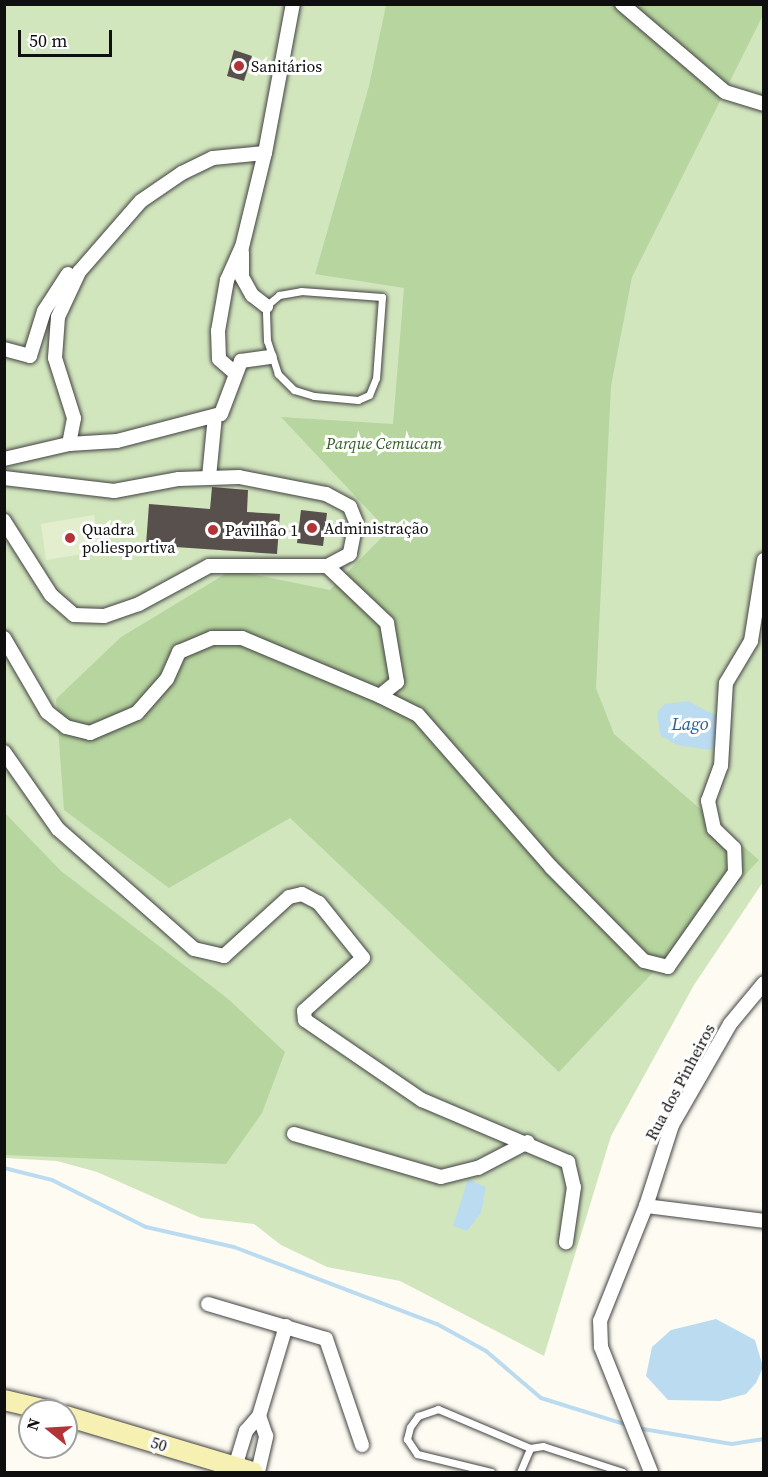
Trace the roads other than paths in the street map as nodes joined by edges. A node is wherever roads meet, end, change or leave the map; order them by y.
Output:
1 (293, 4) edge
2 (622, 4) edge
3 (764, 104) edge
4 (265, 153) junction
5 (213, 158) junction
6 (242, 247) junction
7 (266, 306) junction
8 (4, 349) edge
9 (270, 357) junction
10 (235, 373) junction
11 (215, 416) junction
12 (69, 444) junction
13 (4, 459) edge
14 (209, 477) junction
15 (4, 478) edge
16 (4, 521) edge
17 (764, 560) edge
18 (327, 566) junction
19 (4, 638) edge
20 (380, 696) junction
21 (4, 752) edge
22 (764, 983) edge
23 (294, 1134) dead end
24 (528, 1142) junction
25 (646, 1206) junction
26 (764, 1221) edge
27 (566, 1242) dead end
28 (208, 1304) dead end
29 (286, 1326) junction
30 (259, 1416) junction
31 (78, 1420) edge
32 (362, 1445) dead end
33 (530, 1448) junction
34 (244, 1470) edge
35 (258, 1473) edge
36 (491, 1473) edge
37 (520, 1473) edge
38 (622, 1473) edge
39 (651, 1473) edge

1 - 4 street
2 - 3 street
4 - 5 street
4 - 6 street
5 - 8 street
5 - 12 street
6 - 7 street
6 - 10 street
7 - 9 lane
7 - 9 lane
9 - 10 street
10 - 11 street
11 - 12 street
11 - 14 street
12 - 13 street
14 - 15 street
14 - 18 street
16 - 18 street
17 - 20 street
18 - 20 street
19 - 20 street
21 - 24 street
22 - 25 street, Rua dos Pinheiros
23 - 24 street
24 - 27 street
25 - 26 street
25 - 39 street, Rua dos Pinheiros
28 - 29 street
29 - 30 street
29 - 32 street
30 - 34 street
30 - 35 street
31 - 34 main road, 50
33 - 36 lane
33 - 37 lane
33 - 38 lane

